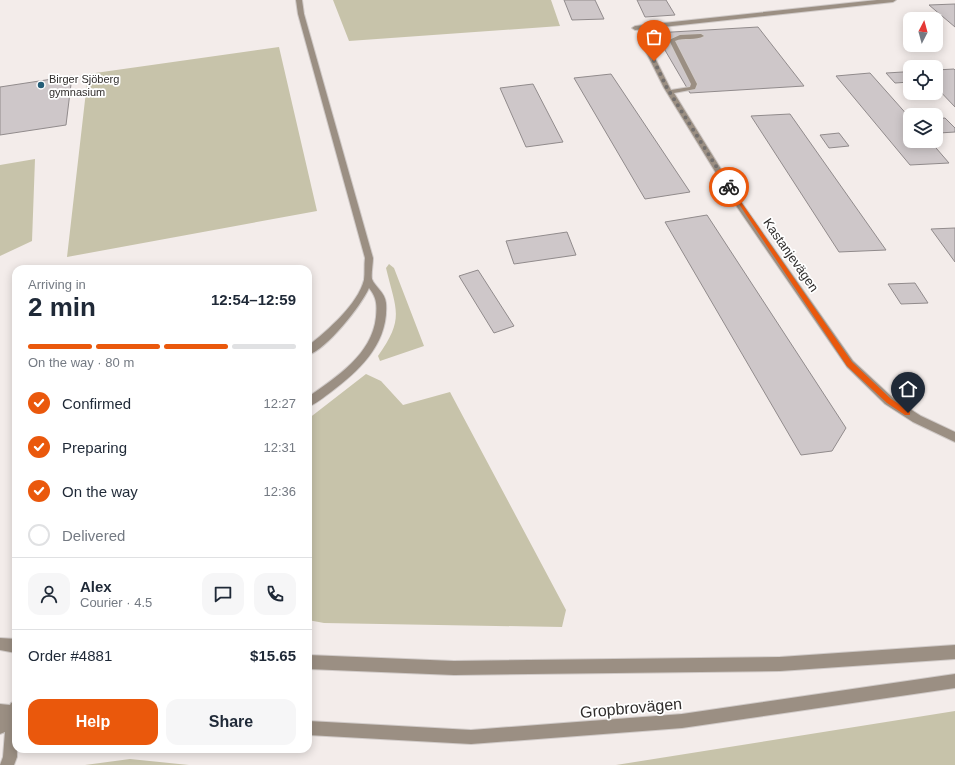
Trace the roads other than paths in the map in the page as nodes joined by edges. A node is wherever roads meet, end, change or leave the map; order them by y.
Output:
1 (299, 0) edge
2 (893, 0) edge
3 (635, 28) dead end
4 (701, 36) dead end
5 (647, 48) dead end
6 (670, 92) junction
7 (368, 280) junction
8 (312, 348) edge
9 (312, 400) edge
10 (955, 437) edge
11 (0, 644) edge
12 (12, 646) edge
13 (955, 652) edge
14 (312, 662) edge
15 (955, 681) edge
16 (11, 711) edge
17 (0, 727) edge
18 (312, 728) edge
19 (6, 765) edge

1 - 7 street
2 - 3 street
4 - 6 street
5 - 6 street, Kastanjevägen
6 - 10 street, Kastanjevägen
7 - 8 street
7 - 9 street
11 - 12 street
13 - 14 street
15 - 18 street, Gropbrovägen
16 - 17 street
16 - 19 street

